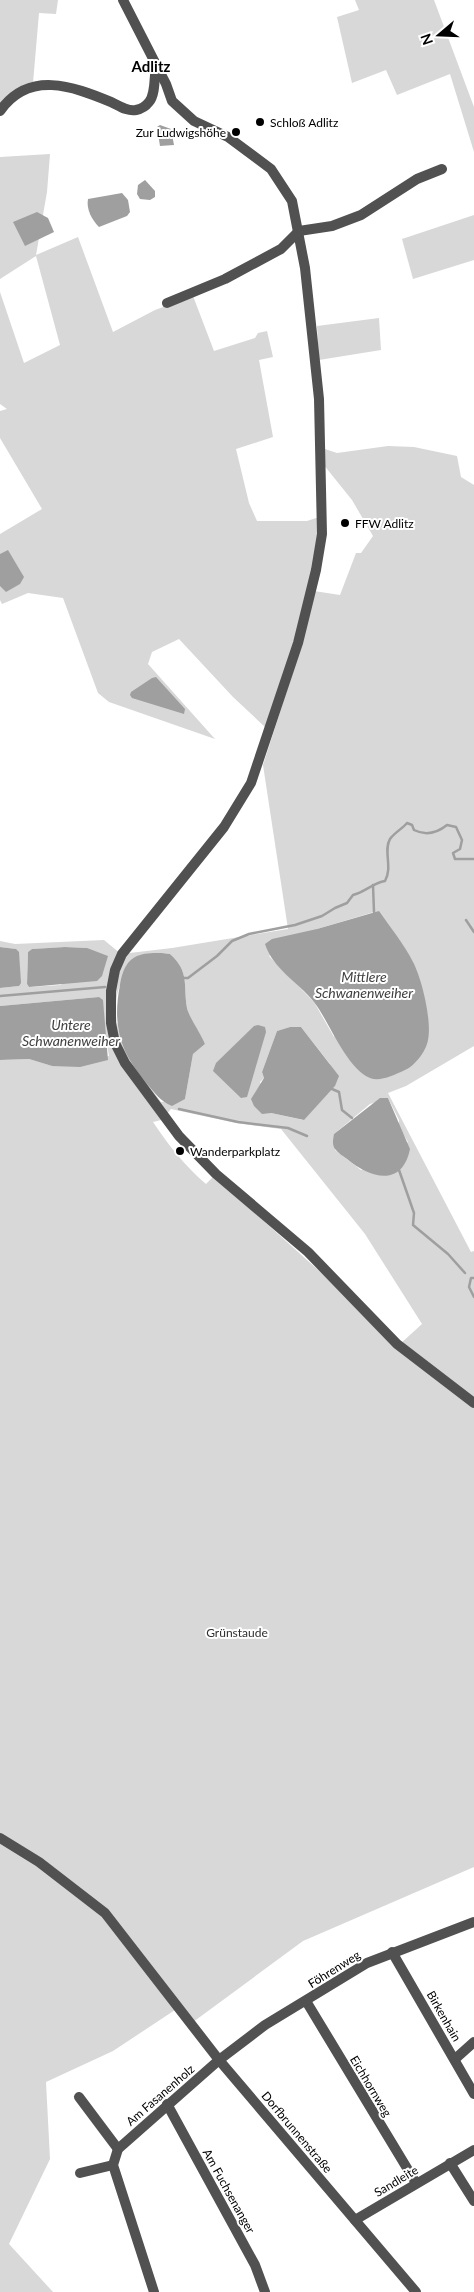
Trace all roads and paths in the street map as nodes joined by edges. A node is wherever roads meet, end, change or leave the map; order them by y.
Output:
1 (123, 0) edge
2 (156, 65) junction
3 (0, 111) edge
4 (442, 169) dead end
5 (299, 231) junction
6 (167, 303) dead end
7 (474, 1403) edge
8 (0, 1838) edge
9 (474, 1922) edge
10 (392, 1952) junction
11 (306, 2001) junction
12 (474, 2042) edge
13 (455, 2059) junction
14 (219, 2060) junction
15 (474, 2094) edge
16 (79, 2097) dead end
17 (167, 2104) junction
18 (118, 2149) junction
19 (474, 2150) edge
20 (450, 2163) junction
21 (113, 2165) junction
22 (80, 2173) dead end
23 (416, 2183) junction
24 (474, 2201) edge
25 (355, 2220) junction
26 (154, 2292) edge
27 (265, 2292) edge
28 (416, 2292) edge

1 - 2 street
2 - 3 street
2 - 5 street
4 - 5 street
5 - 6 street
5 - 7 street
8 - 14 street, Dorfbrunnenstraße
9 - 10 street, Föhrenweg
10 - 11 street, Föhrenweg
10 - 13 street, Birkenhain
11 - 14 street, Föhrenweg
11 - 23 street, Eichhornweg
12 - 13 street
13 - 15 street, Birkenhain
14 - 17 street, Am Fasanenholz
14 - 25 street, Dorfbrunnenstraße
16 - 18 street
17 - 18 street, Am Fasanenholz
17 - 27 street, Am Fuchsenanger
18 - 21 street
19 - 20 street, Sandleite
20 - 23 street, Sandleite
20 - 24 street
21 - 22 street
21 - 26 street
23 - 25 street, Sandleite
25 - 28 street, Dorfbrunnenstraße

